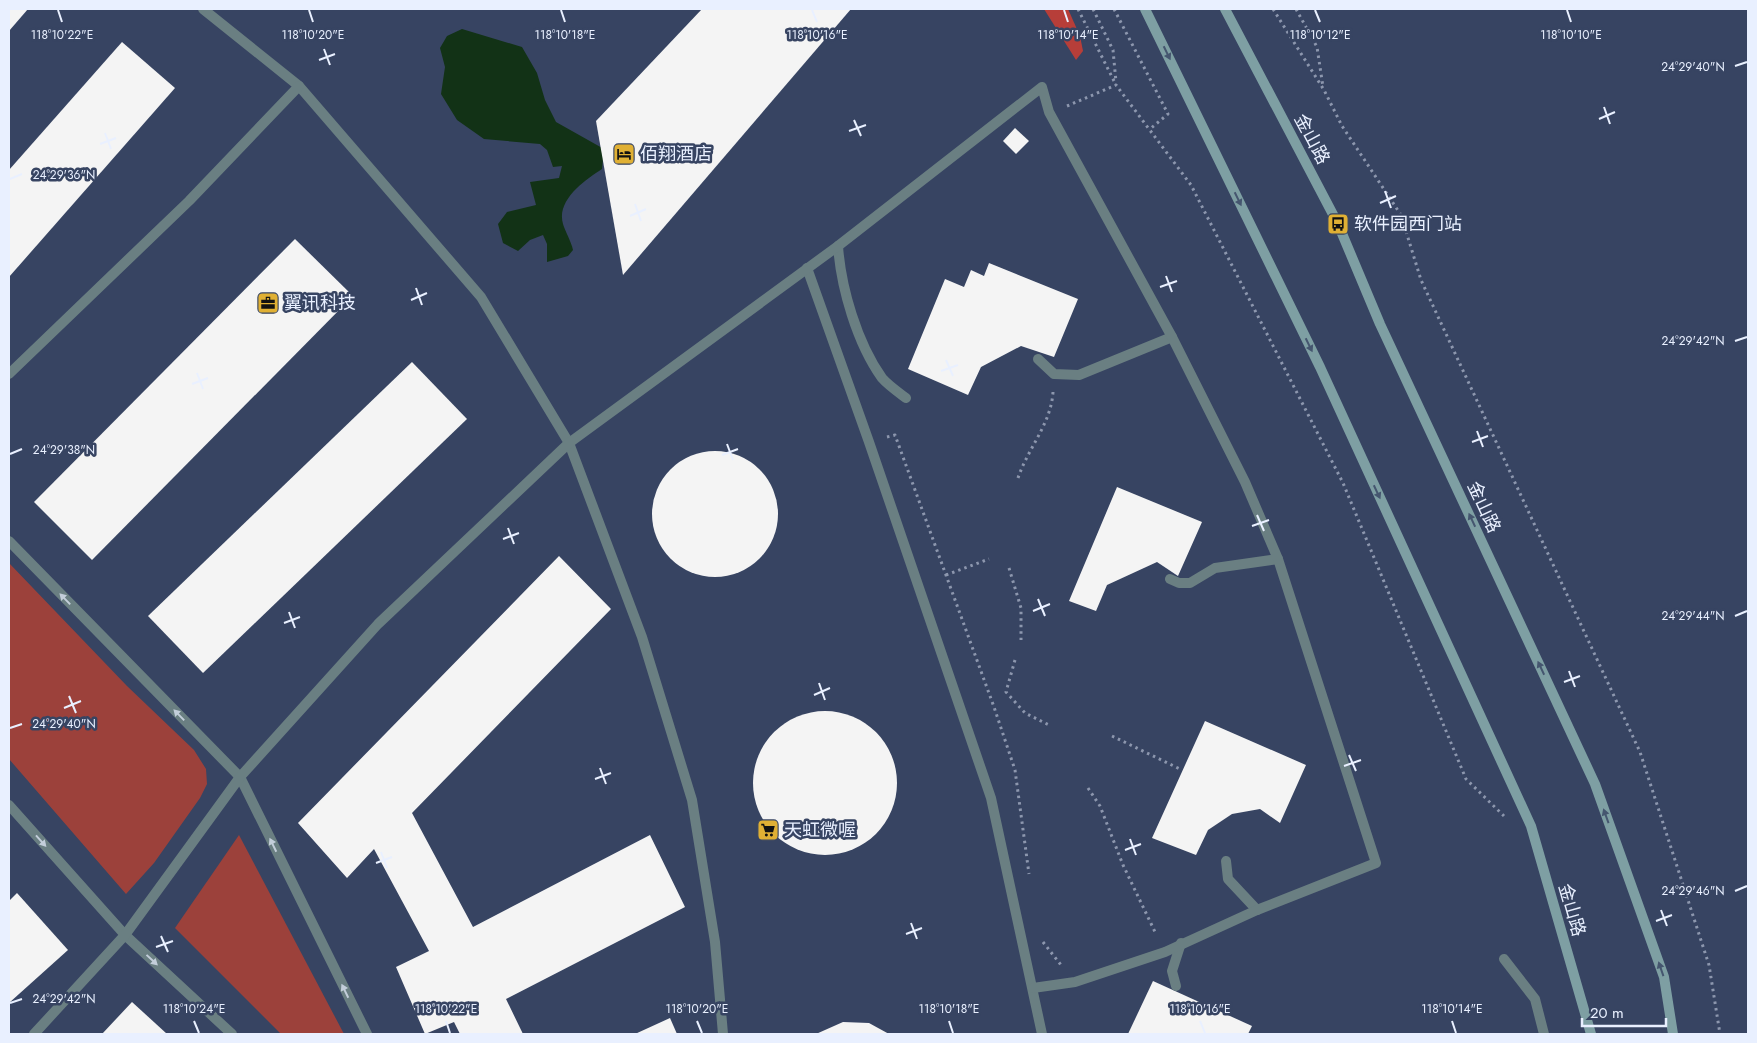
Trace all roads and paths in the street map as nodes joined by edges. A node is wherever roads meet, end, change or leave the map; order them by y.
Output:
1 (203, 9) edge
2 (1078, 9) edge
3 (1093, 9) edge
4 (1114, 9) edge
5 (1146, 9) edge
6 (1225, 9) edge
7 (1273, 9) edge
8 (1296, 9) edge
9 (1116, 85) junction
10 (299, 86) junction
11 (1324, 90) junction
12 (1049, 112) junction
13 (1150, 129) junction
14 (838, 246) junction
15 (807, 268) junction
16 (1172, 337) junction
17 (1038, 359) dead end
18 (9, 374) edge
19 (1054, 374) junction
20 (906, 398) dead end
21 (869, 442) junction
22 (569, 443) junction
23 (1018, 478) dead end
24 (9, 541) edge
25 (989, 559) dead end
26 (1278, 559) junction
27 (1009, 568) dead end
28 (946, 575) junction
29 (1170, 579) dead end
30 (1021, 640) dead end
31 (1015, 660) dead end
32 (1049, 725) dead end
33 (1112, 736) dead end
34 (1182, 770) dead end
35 (240, 777) junction
36 (1088, 788) dead end
37 (9, 805) edge
38 (1508, 821) dead end
39 (1226, 861) dead end
40 (1030, 876) dead end
41 (1257, 910) junction
42 (125, 935) junction
43 (1041, 940) dead end
44 (1181, 943) junction
45 (1165, 952) junction
46 (1504, 959) dead end
47 (1075, 982) junction
48 (1176, 986) dead end
49 (1033, 988) junction
50 (34, 1034) edge
51 (232, 1034) edge
52 (367, 1034) edge
53 (723, 1034) edge
54 (1042, 1034) edge
55 (1544, 1034) edge
56 (1591, 1034) edge
57 (1673, 1034) edge
58 (1720, 1034) edge

1 - 10 street
2 - 9 path
3 - 9 path
4 - 13 path
5 -> 56 main road, 金山路
57 -> 6 main road, 金山路
7 - 11 path
8 - 11 path
9 - 12 path
9 - 13 path
10 - 18 street
10 - 22 street
11 - 58 path
12 - 14 street
12 - 16 street
13 - 38 path
14 - 15 street
14 - 20 street
15 - 21 street
15 - 22 street
16 - 19 street
16 - 26 street
17 - 19 street
19 - 23 path
21 - 28 path
21 - 49 street
22 - 35 street
22 - 53 street
35 -> 24 street
25 - 28 path
26 - 29 street
26 - 41 street
27 - 30 path
28 - 40 path
31 - 32 path
33 - 34 path
35 - 42 street
52 -> 35 street
36 - 45 path
37 -> 42 street
39 - 41 street
41 - 44 street
42 - 50 street
42 -> 51 street
43 - 47 path
44 - 45 street
44 - 48 street
45 - 47 street
46 - 55 street
47 - 49 street
49 - 54 street

